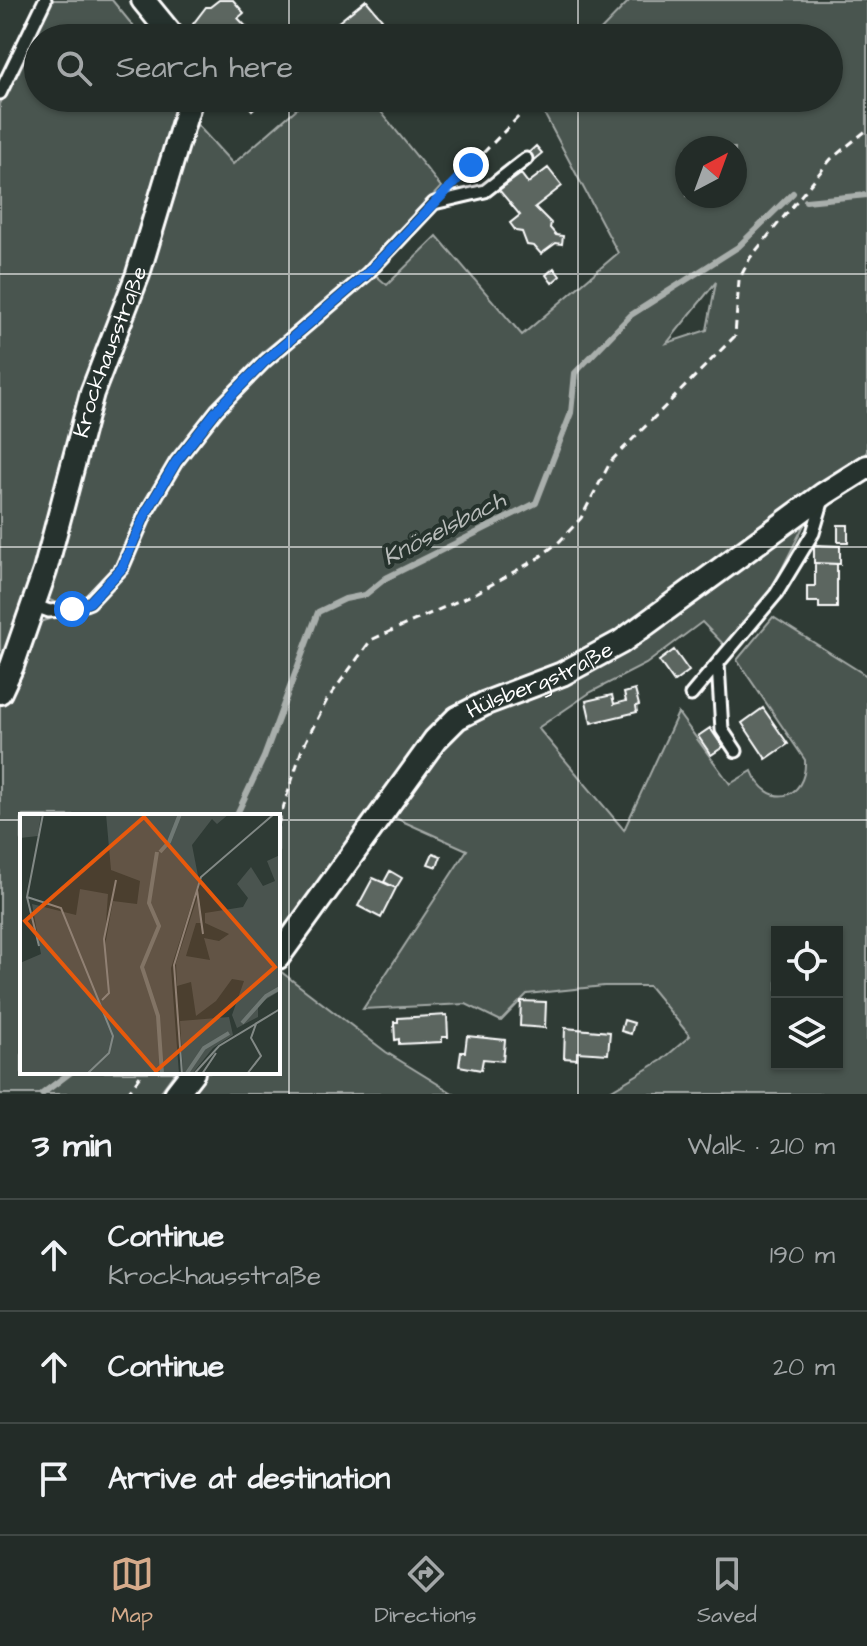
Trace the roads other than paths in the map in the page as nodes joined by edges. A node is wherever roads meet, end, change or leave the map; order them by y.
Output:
1 (45, 0) edge
2 (143, 0) edge
3 (33, 24) edge
4 (163, 24) edge
5 (24, 43) edge
6 (0, 93) edge
7 (187, 112) edge
8 (526, 159) dead end
9 (867, 467) edge
10 (824, 494) junction
11 (33, 605) junction
12 (718, 664) junction
13 (0, 692) edge
14 (691, 695) dead end
15 (736, 751) dead end
16 (280, 954) edge
17 (191, 1074) edge
18 (176, 1094) edge

1 - 3 lane
2 - 4 street
5 - 6 lane
7 - 11 street, Krockhausstraße
8 - 11 lane
9 - 10 street, Hülsbergstraße
10 - 12 lane
10 - 16 street, Hülsbergstraße
11 - 13 street, Krockhausstraße
12 - 14 lane
12 - 15 lane
17 - 18 street

